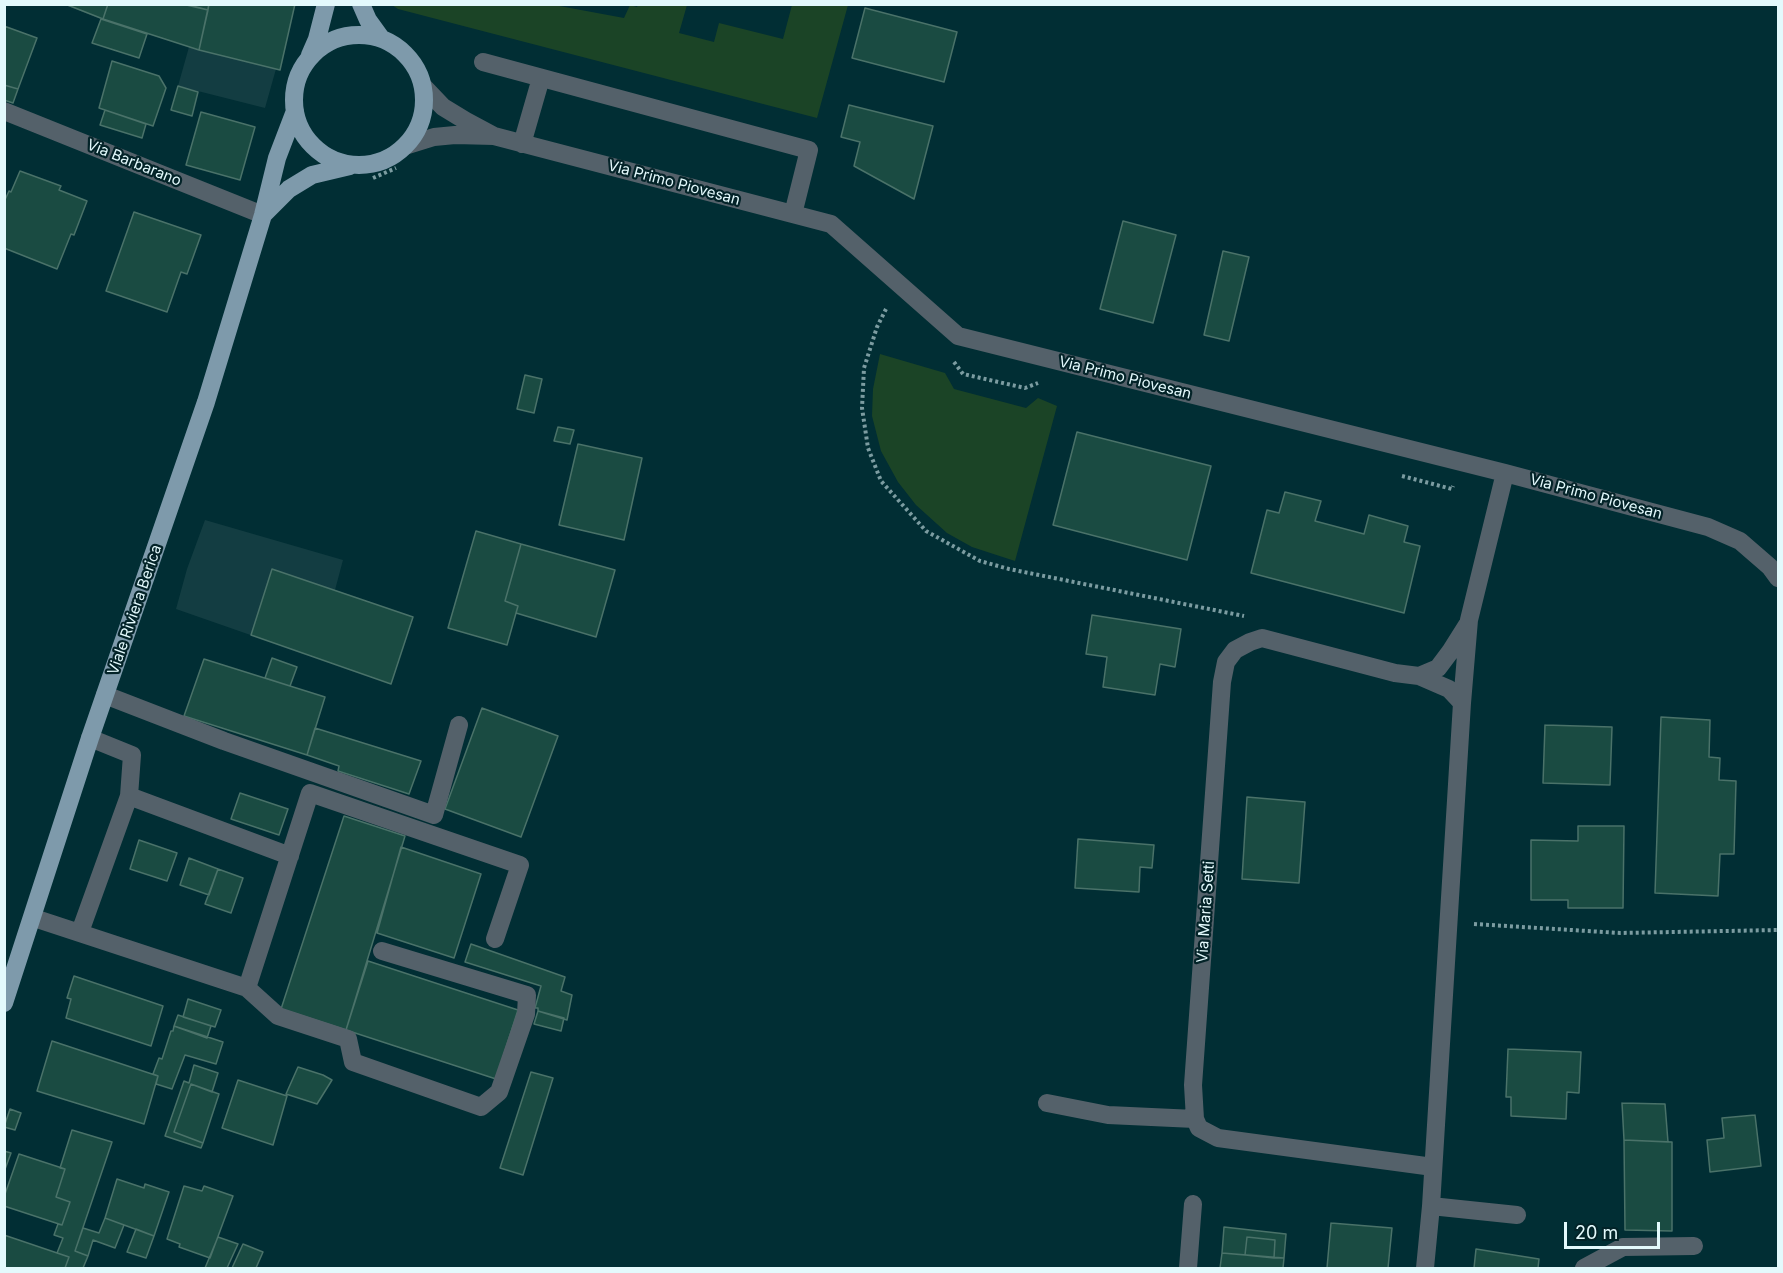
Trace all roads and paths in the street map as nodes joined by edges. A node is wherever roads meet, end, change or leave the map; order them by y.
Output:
1 (326, 4) edge
2 (361, 4) edge
3 (381, 38) junction
4 (308, 59) junction
5 (483, 62) dead end
6 (541, 78) junction
7 (423, 86) junction
8 (4, 111) edge
9 (295, 111) junction
10 (494, 136) junction
11 (522, 144) junction
12 (405, 146) junction
13 (398, 167) dead end
14 (365, 172) junction
15 (793, 214) junction
16 (263, 215) junction
17 (878, 302) dead end
18 (1505, 473) junction
19 (1779, 578) edge
20 (1251, 617) dead end
21 (1469, 620) junction
22 (1419, 676) junction
23 (105, 695) junction
24 (1462, 703) junction
25 (459, 725) dead end
26 (90, 738) junction
27 (129, 796) junction
28 (290, 856) junction
29 (34, 918) junction
30 (1448, 922) junction
31 (1779, 930) edge
32 (80, 932) junction
33 (495, 939) dead end
34 (382, 951) dead end
35 (247, 988) junction
36 (4, 1003) edge
37 (1047, 1102) dead end
38 (1195, 1119) junction
39 (1433, 1167) junction
40 (1193, 1204) dead end
41 (1431, 1206) junction
42 (1517, 1215) dead end
43 (1694, 1246) dead end
44 (1188, 1269) edge
45 (1425, 1269) edge
46 (1584, 1269) edge

1 - 4 main road
2 - 3 main road
3 - 4 main road
3 - 7 main road
4 - 9 main road
5 - 6 street
6 - 11 street
6 - 15 street
7 - 10 street
7 - 12 main road
8 - 16 street, Via Barbarano
9 - 14 main road
9 - 16 main road, Viale Riviera Berica
10 - 11 street, Via Primo Piovesan
10 - 12 street
11 - 15 street, Via Primo Piovesan
12 - 14 main road
13 - 14 path
14 - 16 main road, Viale Riviera Berica
15 - 18 street, Via Primo Piovesan
16 - 23 main road, Viale Riviera Berica
17 - 20 path
18 - 19 street, Via Primo Piovesan
18 - 21 street
21 - 22 street
21 - 24 street
22 - 24 street, Via Maria Setti
22 - 38 street, Via Maria Setti
23 - 25 street
23 - 26 main road, Viale Riviera Berica
24 - 30 street
26 - 27 street
26 - 29 main road, Viale Riviera Berica
27 - 28 street
27 - 32 street
28 - 33 street
28 - 35 street
29 - 32 street
29 - 36 main road, Viale Riviera Berica
30 - 31 path
30 - 39 street
32 - 35 street
34 - 35 street
37 - 38 street
38 - 39 street
39 - 41 street
40 - 44 street
41 - 42 street
41 - 45 street
43 - 46 street

